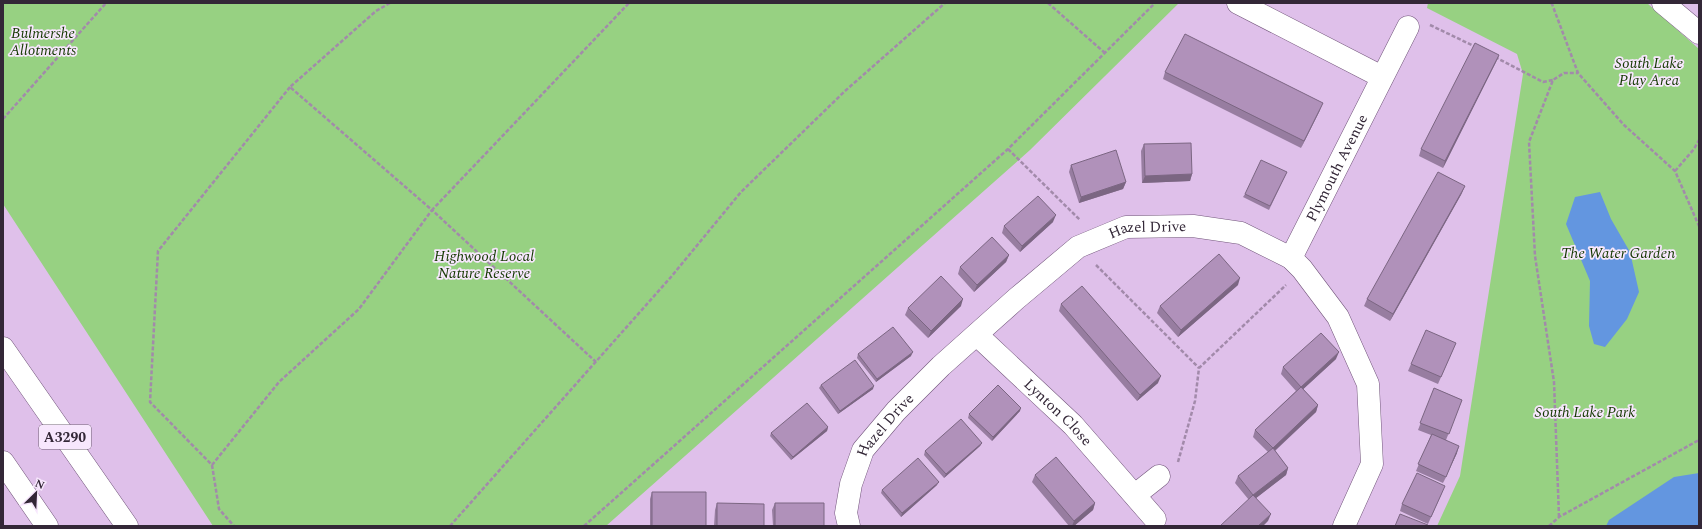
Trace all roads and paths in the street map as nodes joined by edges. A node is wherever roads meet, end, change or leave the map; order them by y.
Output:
1 (106, 3) edge
2 (390, 3) edge
3 (629, 3) edge
4 (945, 3) edge
5 (1048, 3) edge
6 (1155, 3) edge
7 (1238, 3) edge
8 (1550, 3) edge
9 (1663, 3) edge
10 (1408, 27) joint
11 (1697, 28) edge
12 (1481, 49) edge
13 (1105, 53) junction
14 (1494, 56) edge
15 (1578, 73) junction
16 (1382, 77) junction
17 (1553, 80) junction
18 (290, 87) junction
19 (3, 120) edge
20 (1699, 140) edge
21 (1008, 149) junction
22 (1675, 171) junction
23 (432, 210) junction
24 (1699, 226) edge
25 (1098, 238) junction
26 (1078, 247) junction
27 (1296, 263) junction
28 (977, 335) junction
29 (3, 348) edge
30 (596, 362) junction
31 (1199, 368) junction
32 (1699, 440) edge
33 (3, 462) edge
34 (212, 466) junction
35 (1167, 472) joint
36 (1135, 495) junction
37 (1559, 517) junction
38 (1155, 519) dead end
39 (47, 526) edge
40 (127, 526) edge
41 (234, 526) edge
42 (450, 526) edge
43 (584, 526) edge
44 (849, 526) edge
45 (1344, 526) edge
46 (1549, 526) edge

1 - 19 path
2 - 18 path
3 - 23 path
4 - 30 path
5 - 13 path
6 - 13 path
7 - 16 street
8 - 15 path
9 - 11 street
10 - 12 path
10 - 16 street, Plymouth Avenue
13 - 21 path
14 - 17 path
15 - 17 path
15 - 22 path
16 - 27 street, Plymouth Avenue
17 - 37 path
18 - 23 path
18 - 34 path
20 - 22 path
21 - 25 path
21 - 43 path
22 - 24 path
23 - 30 path
23 - 34 path
25 - 26 street, Hazel Drive
25 - 27 street, Hazel Drive
26 - 28 street, Hazel Drive
26 - 31 path
27 - 31 path
27 - 45 street, Hazel Drive
28 - 36 street, Lynton Close
28 - 44 street, Hazel Drive
29 - 40 street, A3290
30 - 42 path
31 - 35 path
32 - 37 path
33 - 39 street
34 - 41 path
35 - 36 street
36 - 38 street, Lynton Close
37 - 46 path

